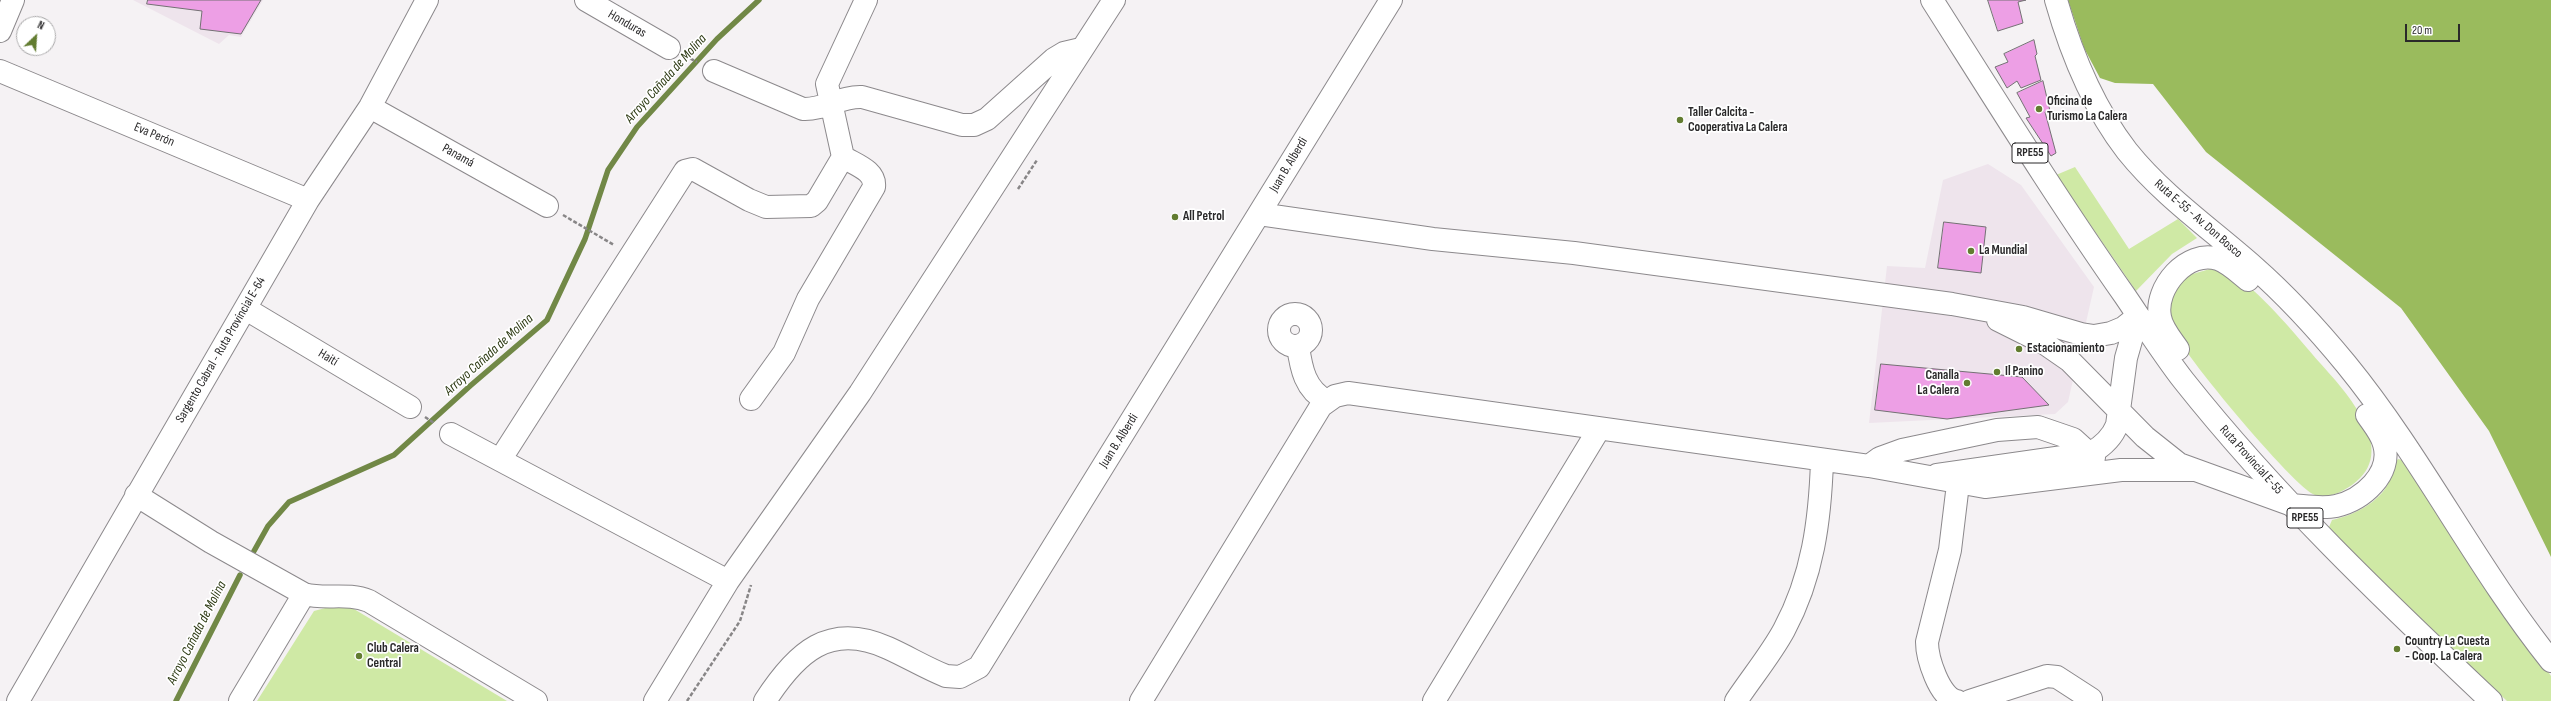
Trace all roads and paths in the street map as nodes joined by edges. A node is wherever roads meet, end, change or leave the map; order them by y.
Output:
1 (13, 0) edge
2 (427, 0) edge
3 (586, 0) edge
4 (866, 0) edge
5 (1114, 0) edge
6 (1391, 0) edge
7 (1932, 0) edge
8 (2056, 0) edge
9 (0, 31) edge
10 (669, 48) joint
11 (1081, 49) junction
12 (0, 71) edge
13 (714, 71) joint
14 (831, 104) junction
15 (370, 106) junction
16 (843, 157) junction
17 (308, 200) junction
18 (553, 210) joint
19 (1259, 214) junction
20 (617, 247) dead end
21 (2172, 276) junction
22 (2279, 291) junction
23 (246, 309) junction
24 (1977, 310) junction
25 (2135, 310) junction
26 (1298, 346) dead end
27 (2348, 366) junction
28 (2183, 380) junction
29 (752, 399) dead end
30 (1327, 400) junction
31 (410, 408) joint
32 (2119, 411) junction
33 (1600, 429) junction
34 (451, 434) joint
35 (2091, 453) junction
36 (500, 460) junction
37 (1822, 461) junction
38 (1870, 466) junction
39 (2195, 470) junction
40 (2103, 472) junction
41 (1926, 476) junction
42 (1958, 484) junction
43 (136, 495) junction
44 (2292, 505) junction
45 (728, 581) junction
46 (304, 594) junction
47 (2551, 660) edge
48 (2091, 699) dead end
49 (18, 701) edge
50 (240, 701) edge
51 (536, 701) edge
52 (655, 701) edge
53 (765, 701) edge
54 (1141, 701) edge
55 (1434, 701) edge
56 (1736, 701) edge
57 (1959, 701) edge
58 (2491, 701) edge

1 - 9 street
2 - 15 street, Sargento Cabral - Ruta Provincial E-64
3 - 10 street, Honduras
4 - 14 street
5 - 11 street
6 - 19 street, Juan B. Alberdi
7 - 25 street, RPE55
8 - 22 street, Ruta E-55 - Av. Don Bosco
10 - 13 path
11 - 14 street
11 - 45 street
12 - 17 street, Eva Perón
13 - 14 street
14 - 16 street
15 - 17 street, Sargento Cabral - Ruta Provincial E-64
15 - 18 street, Panamá
16 - 29 street
16 - 36 street
17 - 23 street, Sargento Cabral - Ruta Provincial E-64
18 - 20 path
19 - 24 street
19 - 53 street, Juan B. Alberdi
21 - 22 street
21 - 25 street
21 - 28 street
22 - 27 street
23 - 31 street, Haití
23 - 43 street, Sargento Cabral - Ruta Provincial E-64
24 - 25 street
24 - 32 street
25 - 28 street, Ruta Provincial E-55 / RPE55
25 - 32 street
26 - 30 street
27 - 44 street
27 - 47 street
28 - 44 street, Ruta Provincial E-55 / RPE55
30 - 33 street
30 - 54 street
31 - 34 path
32 - 35 street
32 - 39 street
33 - 37 street
33 - 55 street
34 - 36 street
35 - 38 street
35 - 40 street
35 - 41 street
36 - 45 street
37 - 38 street
37 - 56 street
38 - 41 street
39 - 40 street
39 - 44 street
40 - 42 street
41 - 42 street
42 - 57 street
43 - 46 street
43 - 49 street, Sargento Cabral - Ruta Provincial E-64
44 - 58 street, Ruta Provincial E-55 / RPE55
45 - 52 street
46 - 50 street
46 - 51 street
48 - 57 street

